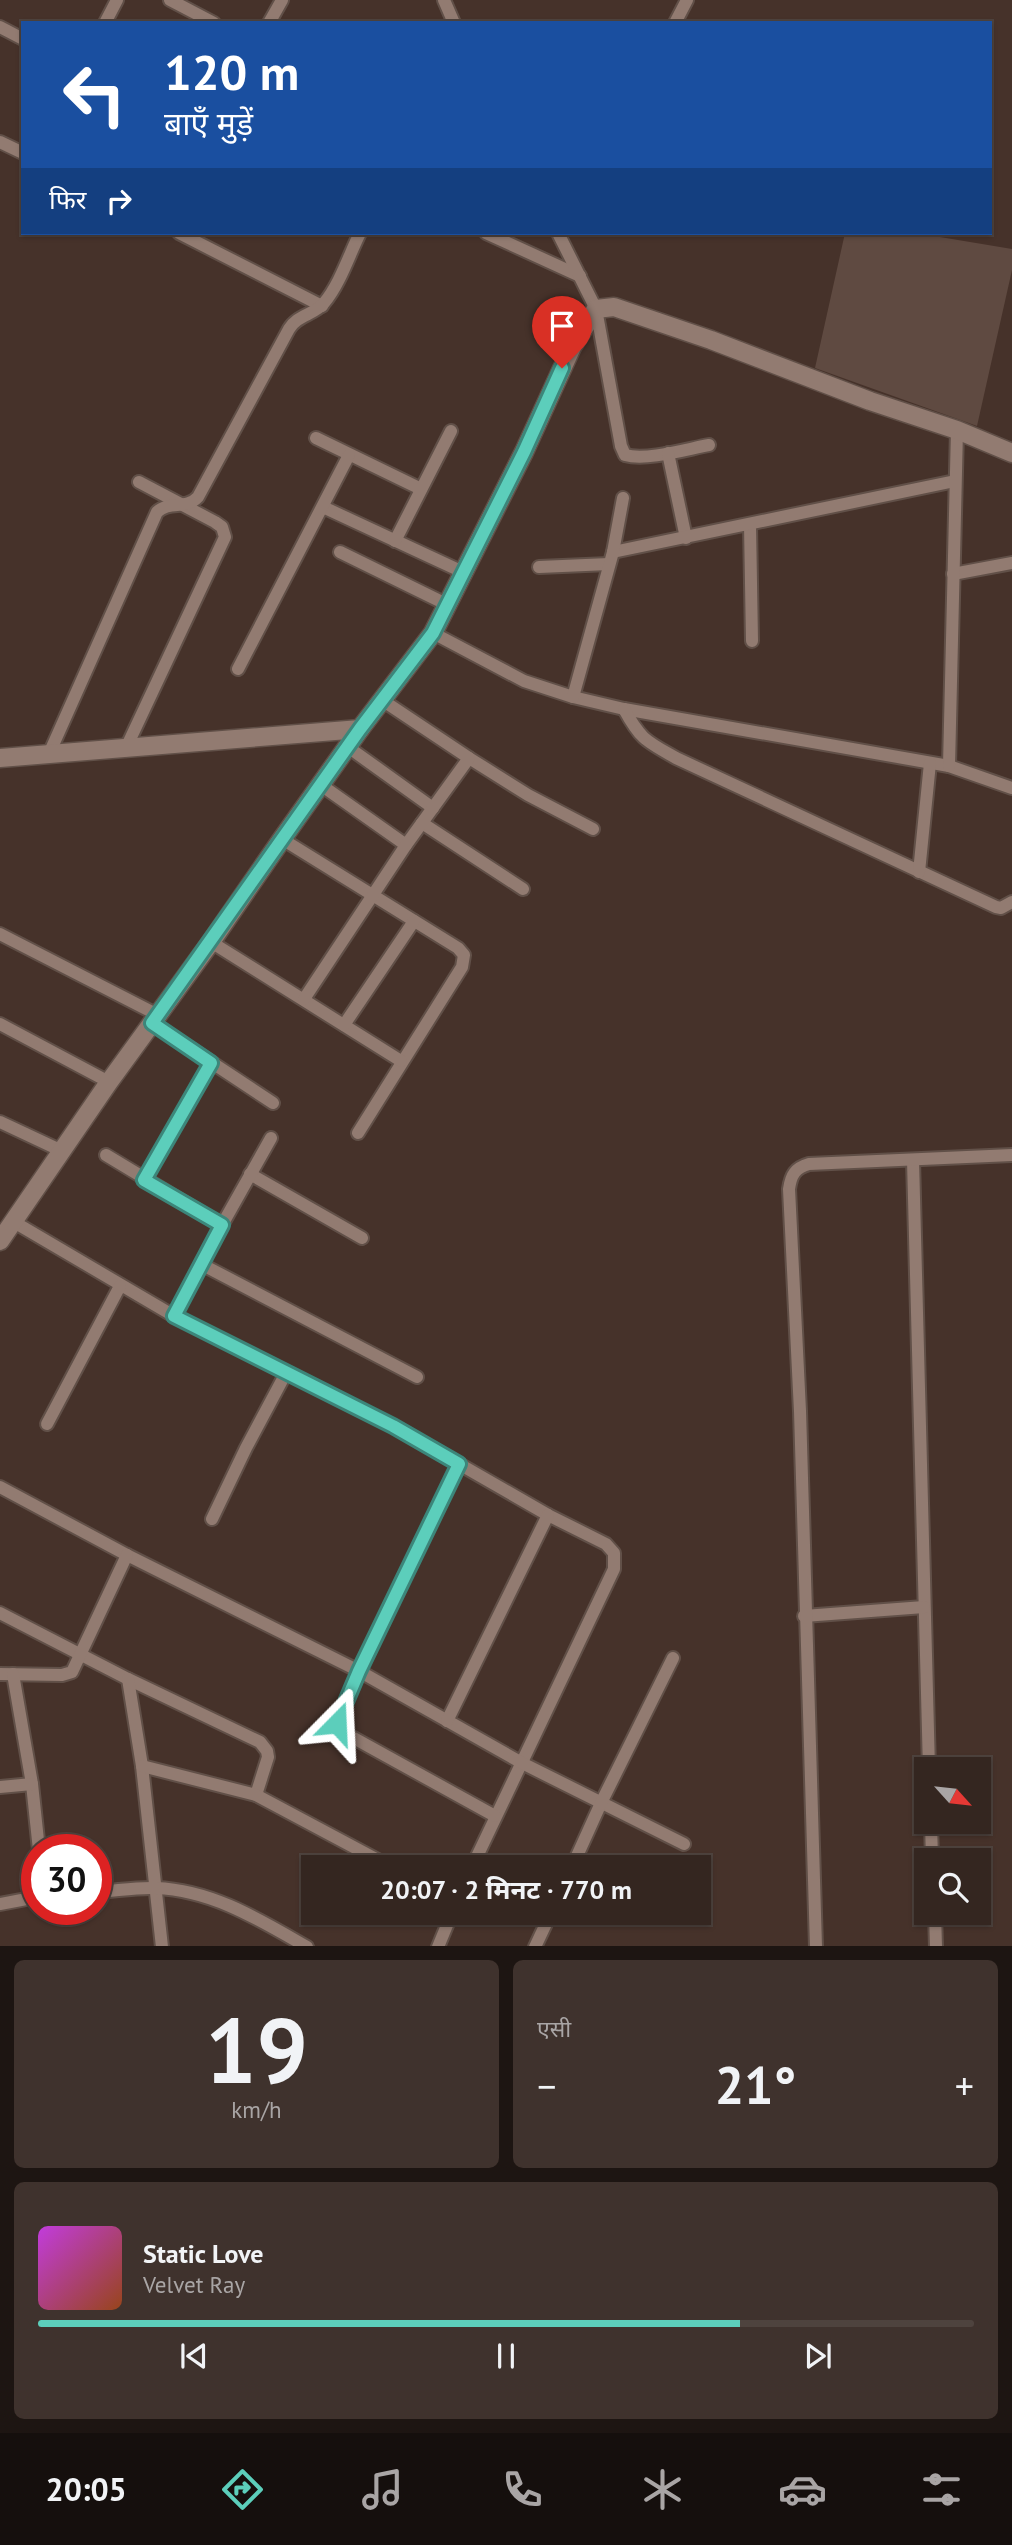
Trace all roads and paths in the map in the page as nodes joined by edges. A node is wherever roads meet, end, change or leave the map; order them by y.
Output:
1 (117, 0) edge
2 (170, 0) edge
3 (282, 0) edge
4 (436, 0) edge
5 (687, 0) edge
6 (446, 4) edge
7 (106, 21) edge
8 (210, 21) edge
9 (270, 21) edge
10 (453, 21) edge
11 (677, 21) edge
12 (0, 27) edge
13 (21, 38) edge
14 (0, 142) edge
15 (21, 152) edge
16 (183, 235) edge
17 (359, 235) edge
18 (490, 235) edge
19 (559, 235) edge
20 (570, 235) edge
21 (565, 246) junction
22 (580, 276) junction
23 (322, 306) junction
24 (596, 309) junction
25 (957, 430) junction
26 (451, 431) dead end
27 (316, 438) dead end
28 (709, 445) dead end
29 (668, 453) junction
30 (1012, 453) edge
31 (349, 455) junction
32 (954, 481) junction
33 (139, 482) dead end
34 (421, 489) junction
35 (623, 498) dead end
36 (187, 505) junction
37 (323, 507) junction
38 (750, 525) junction
39 (686, 538) junction
40 (396, 541) junction
41 (340, 552) dead end
42 (611, 558) junction
43 (1012, 563) edge
44 (539, 567) dead end
45 (465, 573) junction
46 (953, 574) junction
47 (448, 605) junction
48 (433, 633) junction
49 (752, 641) dead end
50 (238, 670) dead end
51 (573, 697) junction
52 (382, 700) junction
53 (624, 709) junction
54 (360, 729) junction
55 (348, 747) junction
56 (126, 748) junction
57 (49, 754) junction
58 (0, 758) edge
59 (469, 758) junction
60 (930, 763) junction
61 (949, 766) junction
62 (321, 785) junction
63 (1012, 788) edge
64 (433, 808) junction
65 (422, 823) junction
66 (593, 829) dead end
67 (282, 839) junction
68 (406, 845) junction
69 (919, 872) junction
70 (523, 889) dead end
71 (373, 895) junction
72 (1012, 902) edge
73 (414, 921) junction
74 (0, 934) edge
75 (211, 942) junction
76 (304, 999) junction
77 (155, 1019) junction
78 (0, 1024) edge
79 (344, 1024) junction
80 (401, 1061) junction
81 (211, 1063) junction
82 (109, 1082) junction
83 (273, 1102) dead end
84 (0, 1122) edge
85 (358, 1133) dead end
86 (271, 1138) dead end
87 (62, 1151) junction
88 (106, 1155) dead end
89 (1012, 1155) edge
90 (913, 1160) junction
91 (250, 1174) junction
92 (144, 1180) junction
93 (14, 1222) junction
94 (222, 1225) junction
95 (362, 1238) dead end
96 (0, 1241) edge
97 (201, 1264) junction
98 (120, 1286) junction
99 (174, 1316) junction
100 (286, 1373) junction
101 (416, 1377) dead end
102 (47, 1424) dead end
103 (459, 1464) junction
104 (0, 1487) edge
105 (548, 1515) junction
106 (212, 1518) dead end
107 (127, 1555) junction
108 (924, 1607) junction
109 (0, 1613) edge
110 (804, 1616) junction
111 (81, 1654) junction
112 (673, 1658) dead end
113 (359, 1671) junction
114 (6, 1674) edge
115 (128, 1679) junction
116 (447, 1721) junction
117 (929, 1757) edge
118 (522, 1763) junction
119 (142, 1766) junction
120 (32, 1784) junction
121 (0, 1787) edge
122 (257, 1795) junction
123 (601, 1803) junction
124 (495, 1816) junction
125 (37, 1834) edge
126 (684, 1844) dead end
127 (369, 1855) edge
128 (477, 1855) edge
129 (577, 1855) edge
130 (157, 1888) junction
131 (112, 1891) edge
132 (21, 1900) edge
133 (0, 1904) edge
134 (447, 1925) edge
135 (546, 1925) edge
136 (935, 1925) edge
137 (162, 1946) edge
138 (305, 1946) edge
139 (438, 1946) edge
140 (536, 1946) edge
141 (816, 1946) edge
142 (936, 1946) edge

1 - 7 street
2 - 8 street
3 - 9 street
4 - 6 street
5 - 11 street
6 - 10 street
12 - 13 street
14 - 15 street
16 - 23 street
17 - 23 street
18 - 22 street
19 - 21 street
20 - 21 street
21 - 22 street
22 - 24 street
23 - 36 street
24 - 25 street
24 - 29 street
24 - 45 street
25 - 30 street
25 - 32 street
26 - 34 street
27 - 31 street
28 - 29 street
29 - 39 street
31 - 34 street
31 - 37 street
32 - 38 street
32 - 46 street
33 - 36 street
34 - 40 street
35 - 42 street
36 - 56 street
36 - 57 street
37 - 40 street
37 - 50 street
38 - 39 street
38 - 49 street
39 - 42 street
40 - 45 street
41 - 47 street
42 - 44 street
42 - 51 street
43 - 46 street
45 - 47 street
46 - 61 street
47 - 48 street
48 - 51 street
48 - 52 street
51 - 53 street
52 - 54 street
52 - 59 street
53 - 60 street
53 - 69 street
54 - 55 street
54 - 56 street
55 - 62 street
55 - 64 street
56 - 57 street
57 - 58 street
59 - 64 street
59 - 66 street
60 - 61 street
60 - 69 street
61 - 63 street
62 - 67 street
62 - 68 street
64 - 65 street
65 - 68 street
65 - 70 street
67 - 71 street
67 - 75 street
68 - 71 street
69 - 72 street
71 - 73 street
71 - 76 street
73 - 79 street
73 - 80 street
74 - 77 street
75 - 76 street
75 - 77 street
76 - 79 street
77 - 81 street
77 - 82 street
78 - 82 street
79 - 80 street
80 - 85 street
81 - 83 street
81 - 92 street
82 - 87 street
84 - 87 street
86 - 91 street
87 - 93 street
88 - 92 street
89 - 90 street
90 - 108 street
90 - 110 street
91 - 94 street
91 - 95 street
92 - 94 street
93 - 96 street
93 - 98 street
94 - 97 street
97 - 99 street
97 - 101 street
98 - 99 street
98 - 102 street
99 - 100 street
100 - 103 street
100 - 106 street
103 - 105 street
103 - 113 street
104 - 107 street
105 - 116 street
105 - 118 street
107 - 111 street
107 - 113 street
108 - 110 street
108 - 117 street
109 - 111 street
110 - 141 street
111 - 114 street
111 - 115 street
112 - 123 street
113 - 116 street
113 - 124 street
114 - 120 street
115 - 119 street
115 - 122 street
116 - 118 street
118 - 123 street
118 - 124 street
119 - 122 street
119 - 130 street
120 - 121 street
120 - 125 street
122 - 127 street
123 - 126 street
123 - 129 street
124 - 128 street
130 - 131 street
130 - 137 street
130 - 138 street
132 - 133 street
134 - 139 street
135 - 140 street
136 - 142 street

